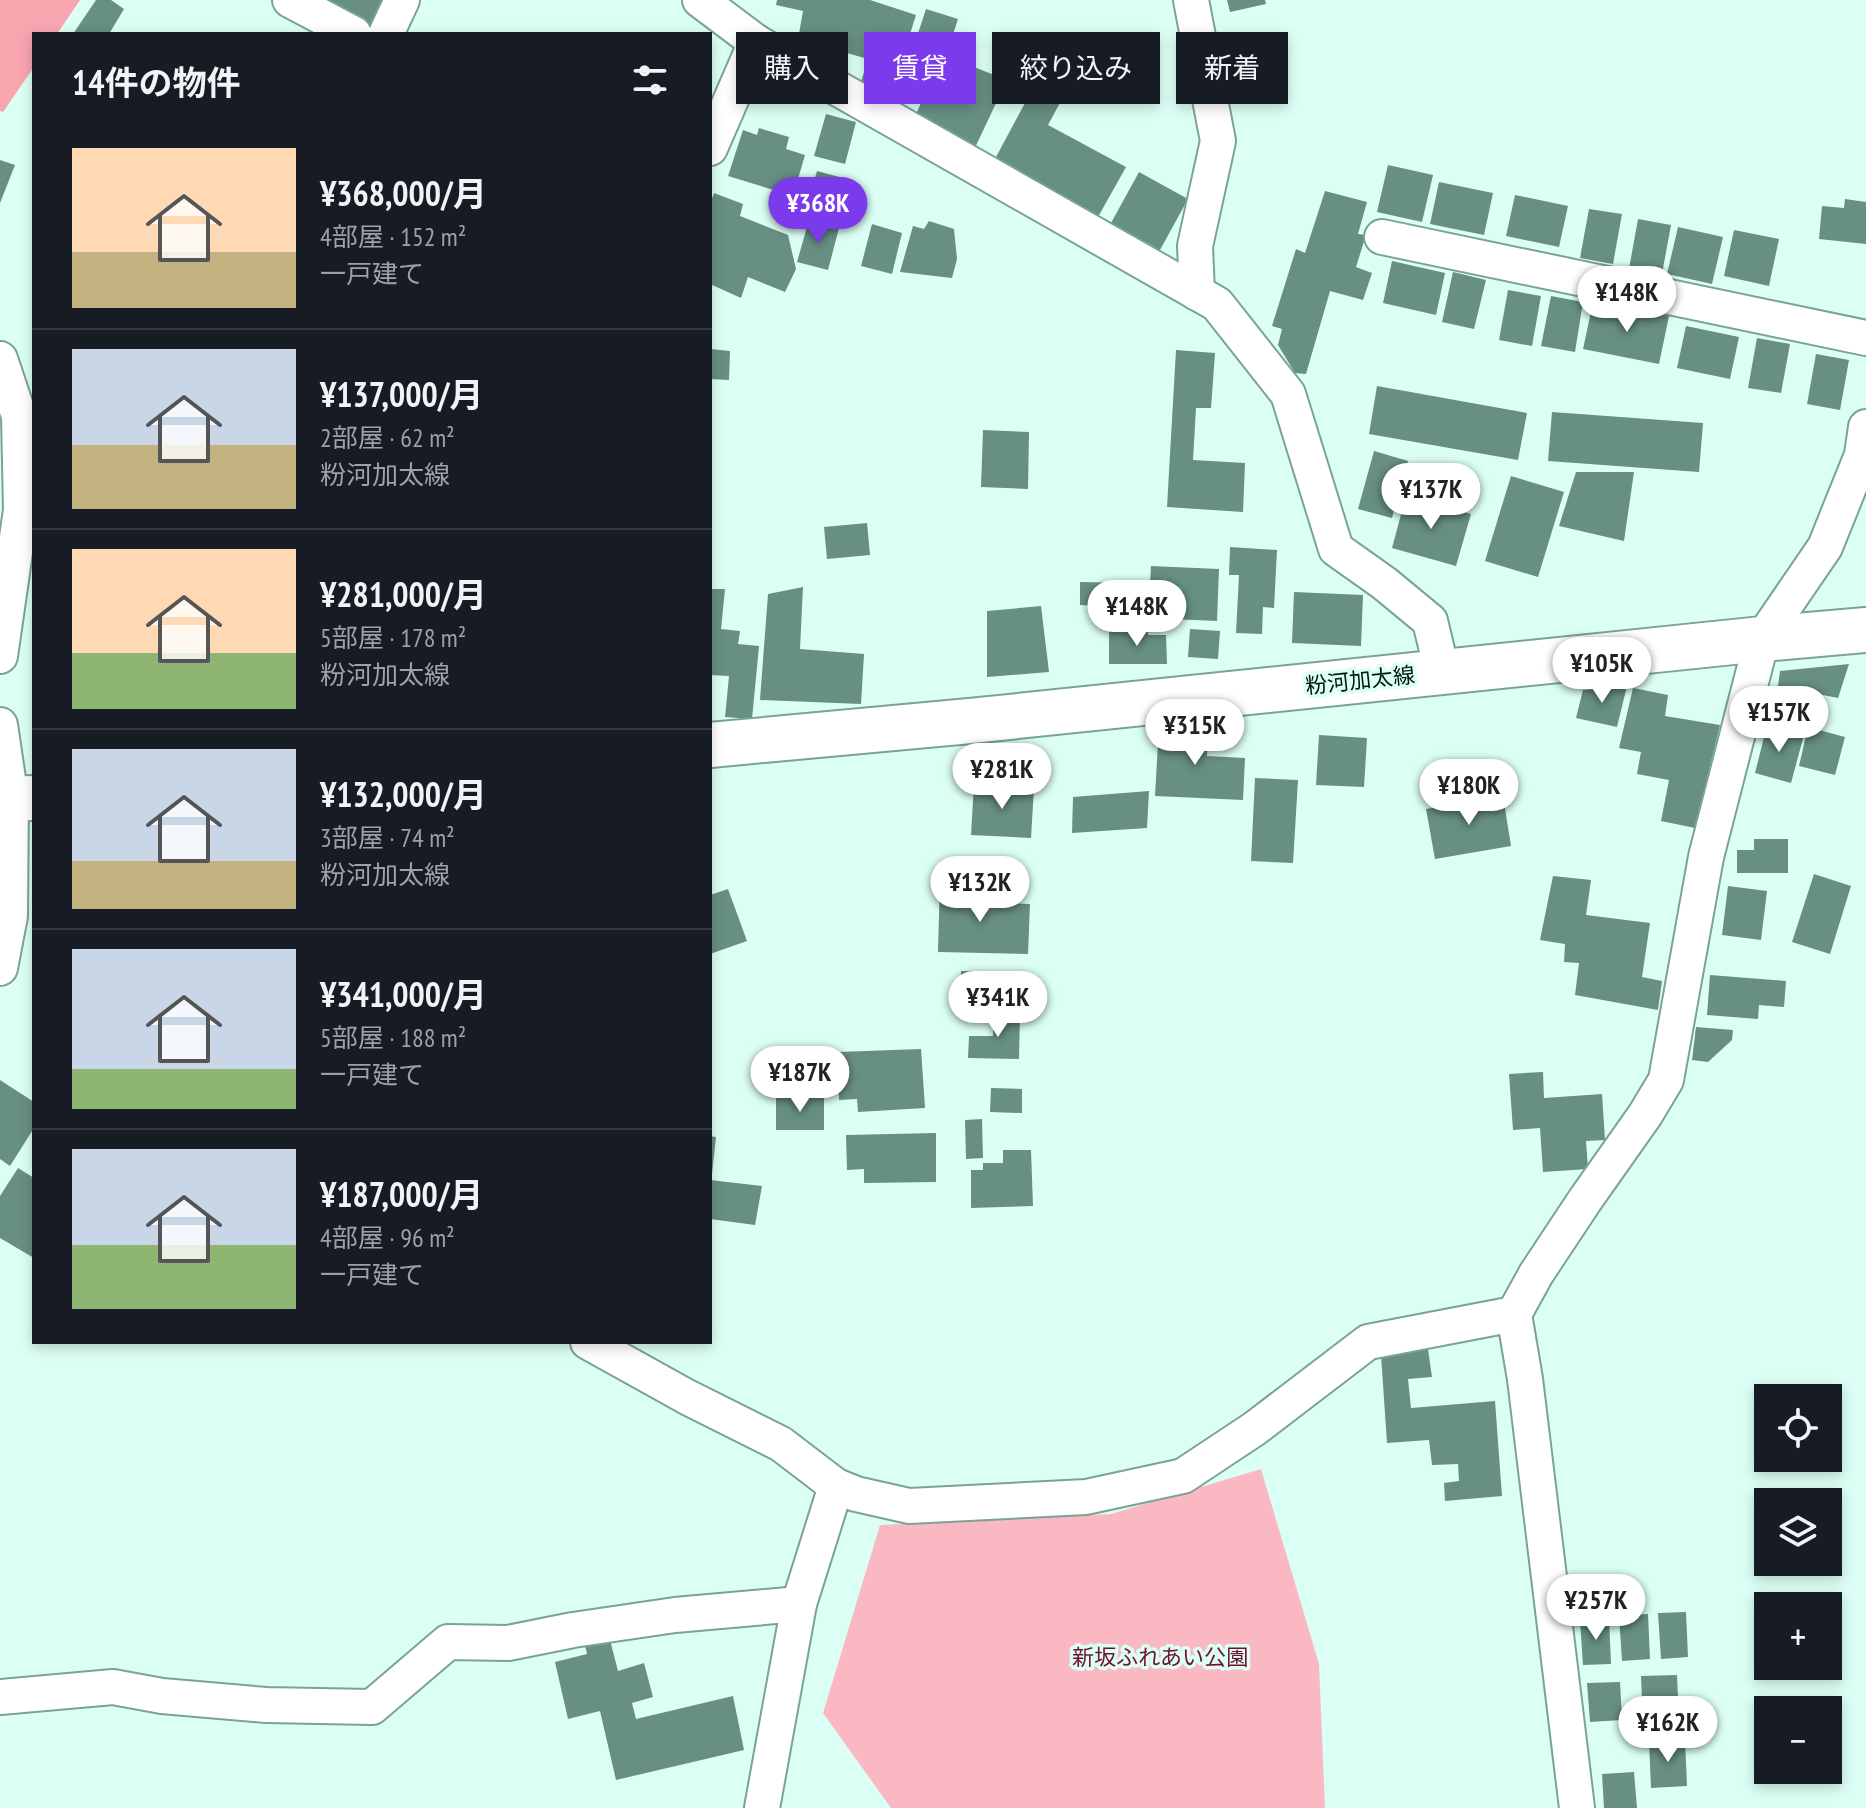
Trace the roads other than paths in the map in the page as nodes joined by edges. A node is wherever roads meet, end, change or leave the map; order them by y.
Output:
1 (290, 0) edge
2 (402, 0) edge
3 (700, 0) edge
4 (1191, 0) edge
5 (350, 32) edge
6 (387, 32) edge
7 (743, 32) edge
8 (736, 88) edge
9 (848, 94) edge
10 (712, 143) edge
11 (1382, 237) dead end
12 (1197, 293) junction
13 (1866, 338) edge
14 (0, 359) edge
15 (1866, 427) edge
16 (1866, 630) edge
17 (1762, 639) junction
18 (0, 656) edge
19 (1442, 671) junction
20 (0, 725) edge
21 (712, 745) edge
22 (15, 798) edge
23 (0, 968) edge
24 (1514, 1314) junction
25 (592, 1344) edge
26 (836, 1486) junction
27 (799, 1604) junction
28 (0, 1697) edge
29 (762, 1808) edge
30 (1577, 1808) edge

1 - 5 street
2 - 6 street
3 - 7 street
4 - 12 street
8 - 10 street
9 - 12 street
11 - 13 street
12 - 19 street
14 - 18 street
15 - 17 street
16 - 17 main road, 粉河加太線
17 - 19 main road, 粉河加太線
17 - 24 street
19 - 21 main road, 粉河加太線
20 - 22 street
22 - 23 street
24 - 26 street
24 - 30 street
25 - 26 street
26 - 27 street
27 - 28 street
27 - 29 street

